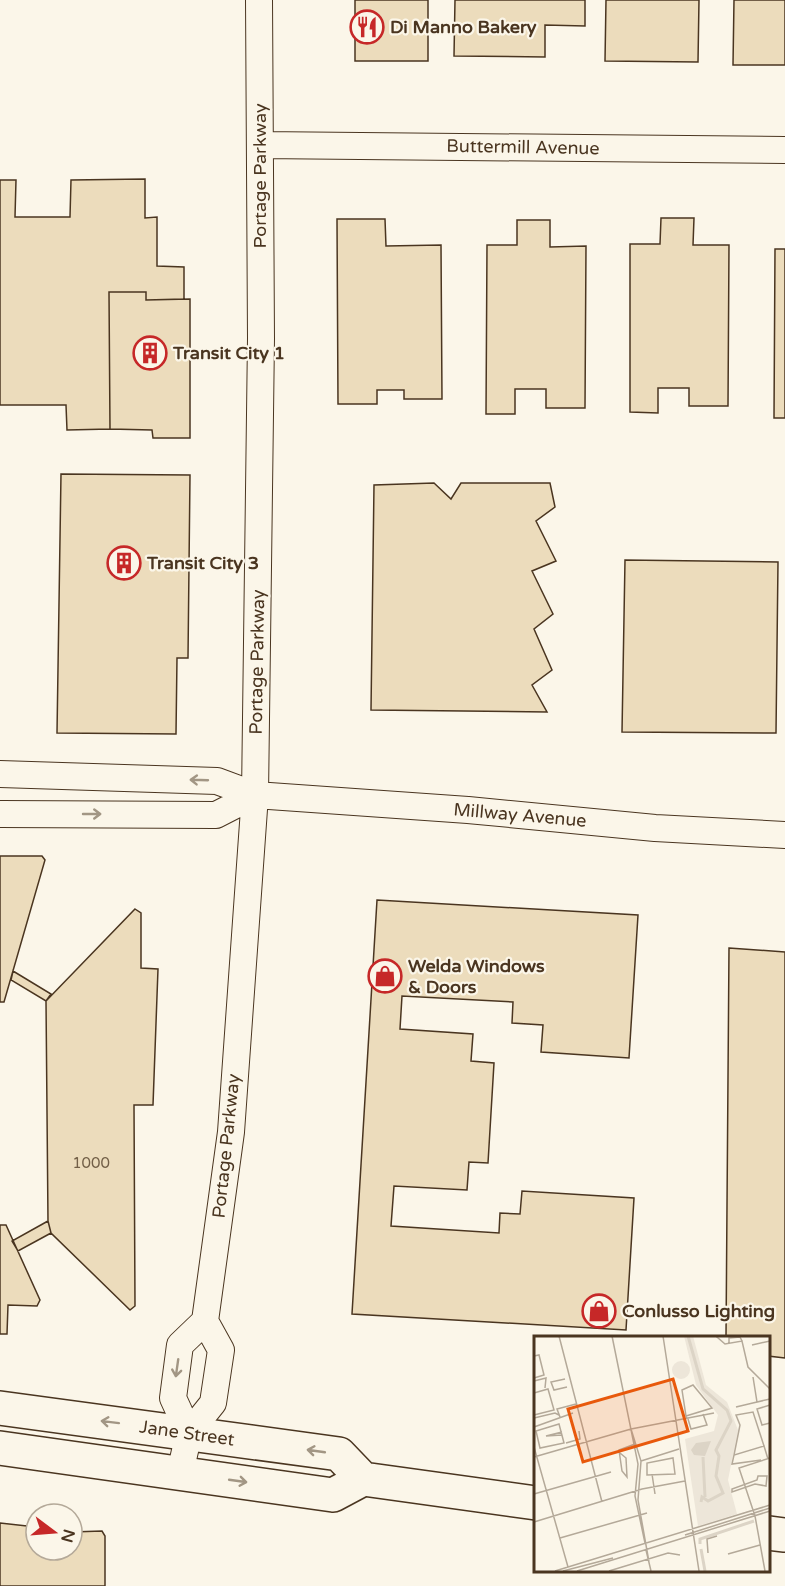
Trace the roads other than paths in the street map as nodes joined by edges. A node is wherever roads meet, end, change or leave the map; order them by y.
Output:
1 (259, 0) edge
2 (261, 145) junction
3 (785, 150) edge
4 (0, 774) edge
5 (255, 795) junction
6 (0, 814) edge
7 (785, 835) edge
8 (205, 1320) junction
9 (0, 1408) edge
10 (189, 1433) junction
11 (0, 1448) edge
12 (180, 1473) junction
13 (363, 1479) junction
14 (534, 1503) edge
15 (770, 1533) edge
16 (785, 1535) edge

1 - 2 street, Portage Parkway
2 - 3 street, Buttermill Avenue
2 - 5 street, Portage Parkway
5 -> 4 street, Millway Avenue
6 -> 5 street
5 - 7 street, Millway Avenue
5 - 8 street, Portage Parkway
8 - 10 street
8 -> 10 street
10 -> 9 main road, Jane Street
10 - 12 street
13 -> 10 main road, Jane Street
11 - 12 main road
12 -> 13 main road
13 - 14 main road
15 - 16 main road

